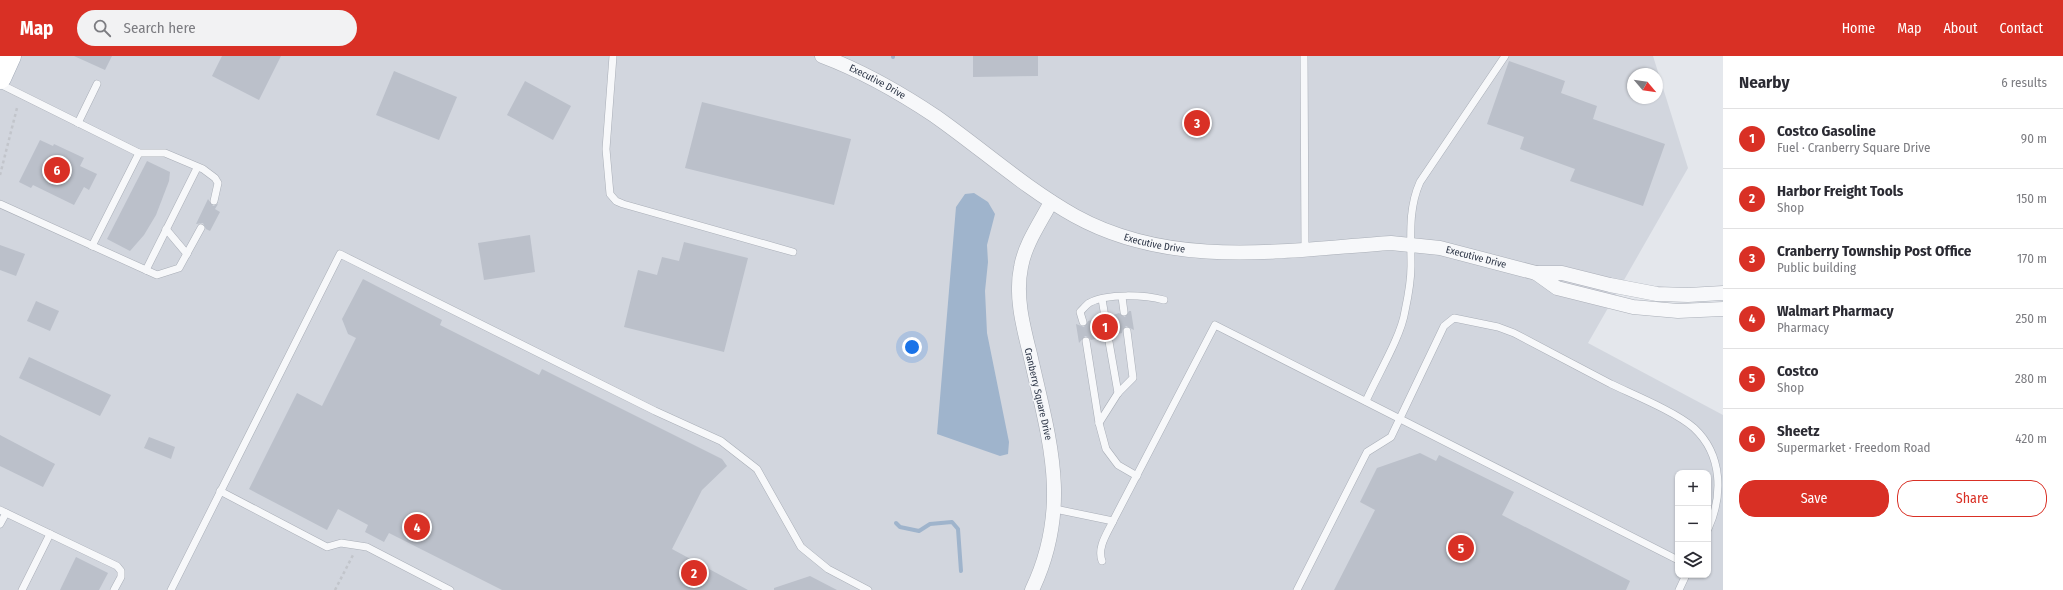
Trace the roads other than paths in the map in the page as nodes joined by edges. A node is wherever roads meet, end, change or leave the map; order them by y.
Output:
1 (10, 56) edge
2 (613, 56) edge
3 (822, 56) edge
4 (1304, 56) edge
5 (1505, 56) edge
6 (0, 78) edge
7 (0, 84) edge
8 (97, 84) dead end
9 (78, 123) junction
10 (139, 153) junction
11 (197, 168) junction
12 (214, 201) dead end
13 (1051, 202) junction
14 (0, 204) edge
15 (201, 228) dead end
16 (166, 229) junction
17 (1410, 244) junction
18 (92, 246) junction
19 (1305, 250) junction
20 (792, 252) dead end
21 (187, 254) junction
22 (146, 270) junction
23 (1536, 273) junction
24 (1723, 293) edge
25 (1122, 297) junction
26 (1102, 299) junction
27 (1164, 300) dead end
28 (1723, 309) edge
29 (1124, 312) dead end
30 (1105, 317) dead end
31 (1083, 322) dead end
32 (1127, 332) dead end
33 (1108, 336) dead end
34 (1086, 341) dead end
35 (1118, 393) junction
36 (1366, 401) junction
37 (1399, 418) junction
38 (1099, 423) junction
39 (1137, 476) junction
40 (220, 492) junction
41 (1721, 496) edge
42 (1055, 508) junction
43 (3, 511) edge
44 (1113, 521) junction
45 (1711, 521) edge
46 (0, 524) edge
47 (50, 534) junction
48 (1675, 558) edge
49 (1102, 561) dead end
50 (1685, 578) edge
51 (22, 590) edge
52 (114, 590) edge
53 (172, 590) edge
54 (450, 590) edge
55 (868, 590) edge
56 (1032, 590) edge
57 (1297, 590) edge
58 (1679, 590) edge

1 - 6 main road
2 - 20 lane
3 - 13 street, Executive Drive
4 - 19 lane
5 - 17 lane
7 - 9 lane
8 - 9 lane
9 - 10 lane
10 - 11 lane
10 - 18 lane
11 - 12 lane
11 - 16 lane
13 - 19 street, Executive Drive
13 - 42 street, Cranberry Square Drive
14 - 18 lane
15 - 21 lane
16 - 21 lane
16 - 22 lane
17 - 19 street, Executive Drive
17 - 23 street, Executive Drive
17 - 36 lane
18 - 22 lane
21 - 22 lane
23 - 24 street, Executive Drive
23 - 28 street, Executive Drive
25 - 26 lane
25 - 27 lane
25 - 29 lane
26 - 30 lane
26 - 31 lane
32 - 35 lane
33 - 35 lane
34 - 38 lane
35 - 38 lane
36 - 37 lane
36 - 39 lane
37 - 41 lane
37 - 48 lane
37 - 57 lane
38 - 39 lane
39 - 44 lane
40 - 53 lane
40 - 54 lane
40 - 55 lane
41 - 45 lane
42 - 44 lane
42 - 56 street, Cranberry Square Drive
43 - 46 lane
43 - 47 lane
44 - 49 lane
47 - 51 lane
47 - 52 lane
50 - 58 lane

